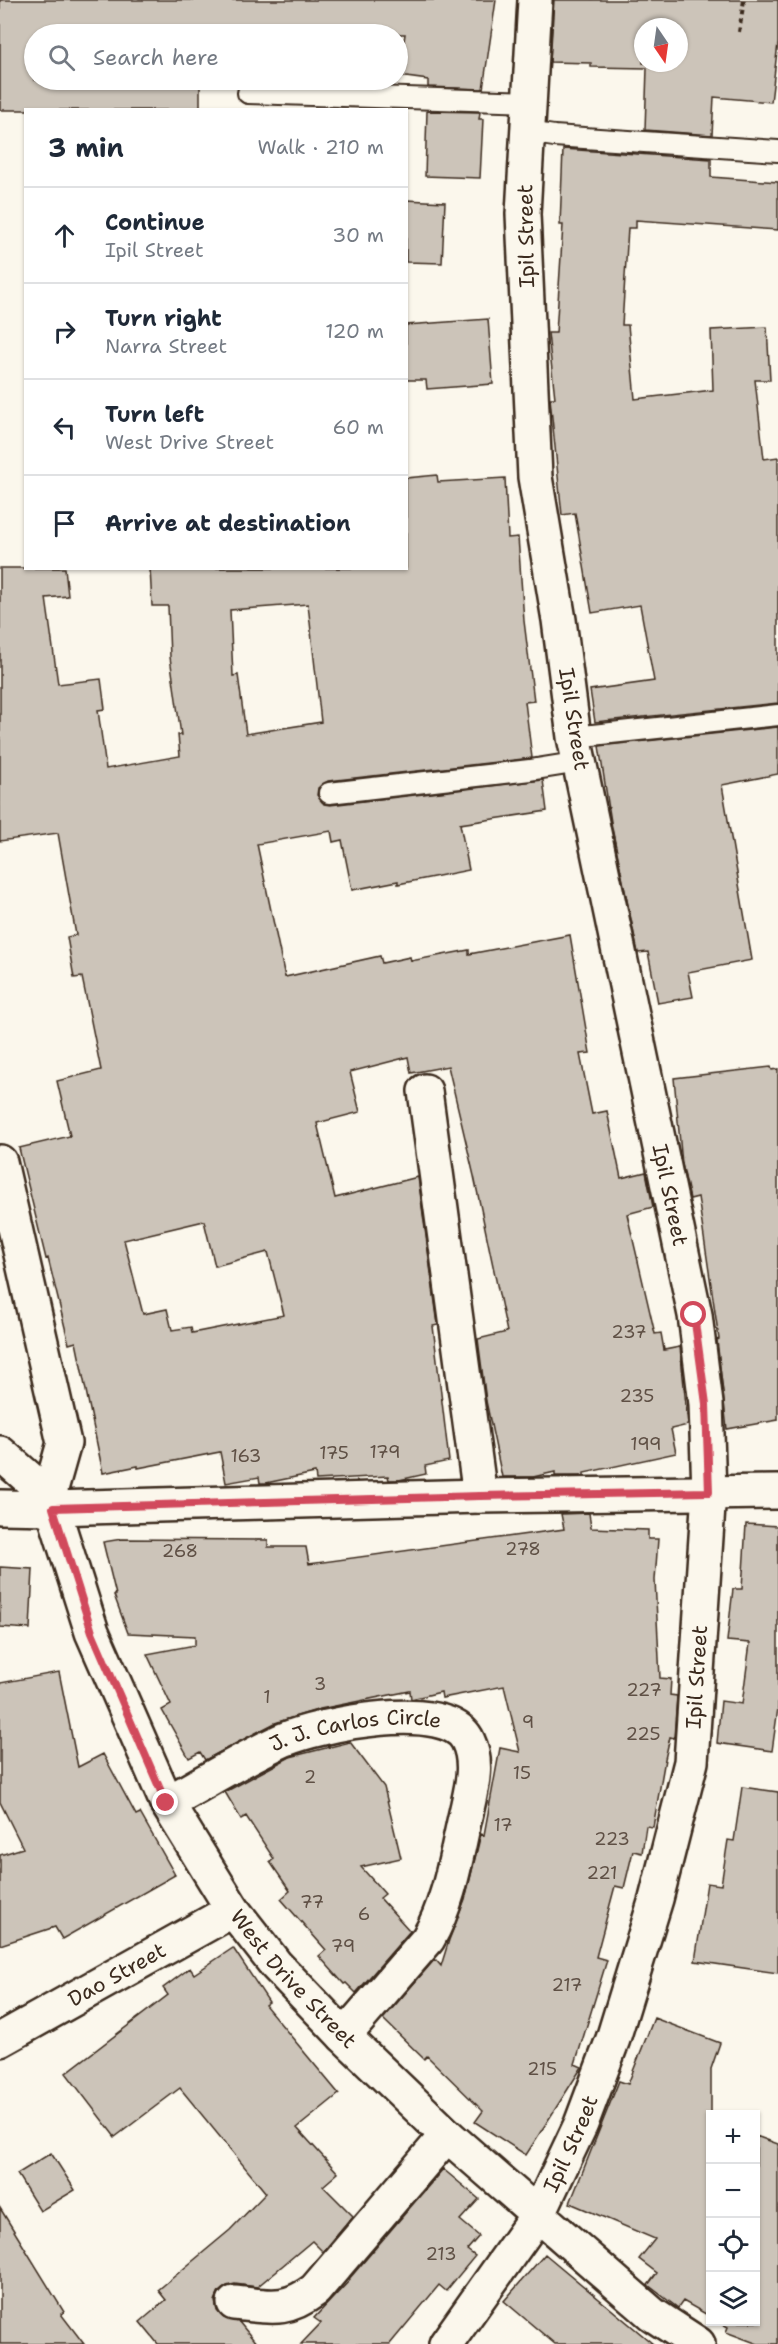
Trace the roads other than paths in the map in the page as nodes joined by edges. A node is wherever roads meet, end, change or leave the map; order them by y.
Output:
1 (535, 0) edge
2 (248, 93) dead end
3 (528, 117) junction
4 (778, 151) edge
5 (778, 716) edge
6 (577, 749) junction
7 (328, 793) dead end
8 (425, 1091) dead end
9 (0, 1162) edge
10 (0, 1453) edge
11 (709, 1492) junction
12 (778, 1492) edge
13 (480, 1496) junction
14 (51, 1502) junction
15 (0, 1507) edge
16 (166, 1803) junction
17 (233, 1910) junction
18 (344, 2036) junction
19 (0, 2040) edge
20 (447, 2135) junction
21 (539, 2213) junction
22 (234, 2302) dead end
23 (446, 2344) edge
24 (698, 2344) edge

1 - 3 street, Ipil Street
2 - 3 lane
3 - 4 lane
3 - 6 street, Ipil Street
5 - 6 lane
6 - 7 lane
6 - 11 street, Ipil Street
8 - 13 street
9 - 14 street
10 - 14 street
11 - 12 street
11 - 13 street
11 - 21 street, Ipil Street
13 - 14 street
14 - 15 street
14 - 16 street, West Drive Street
16 - 17 street, West Drive Street
16 - 18 street, J. J. Carlos Circle
17 - 18 street, West Drive Street
17 - 19 street, Dao Street
18 - 20 street, West Drive Street
20 - 21 street, West Drive Street
20 - 22 street
21 - 23 street, Ipil Street
21 - 24 street, West Drive Street

